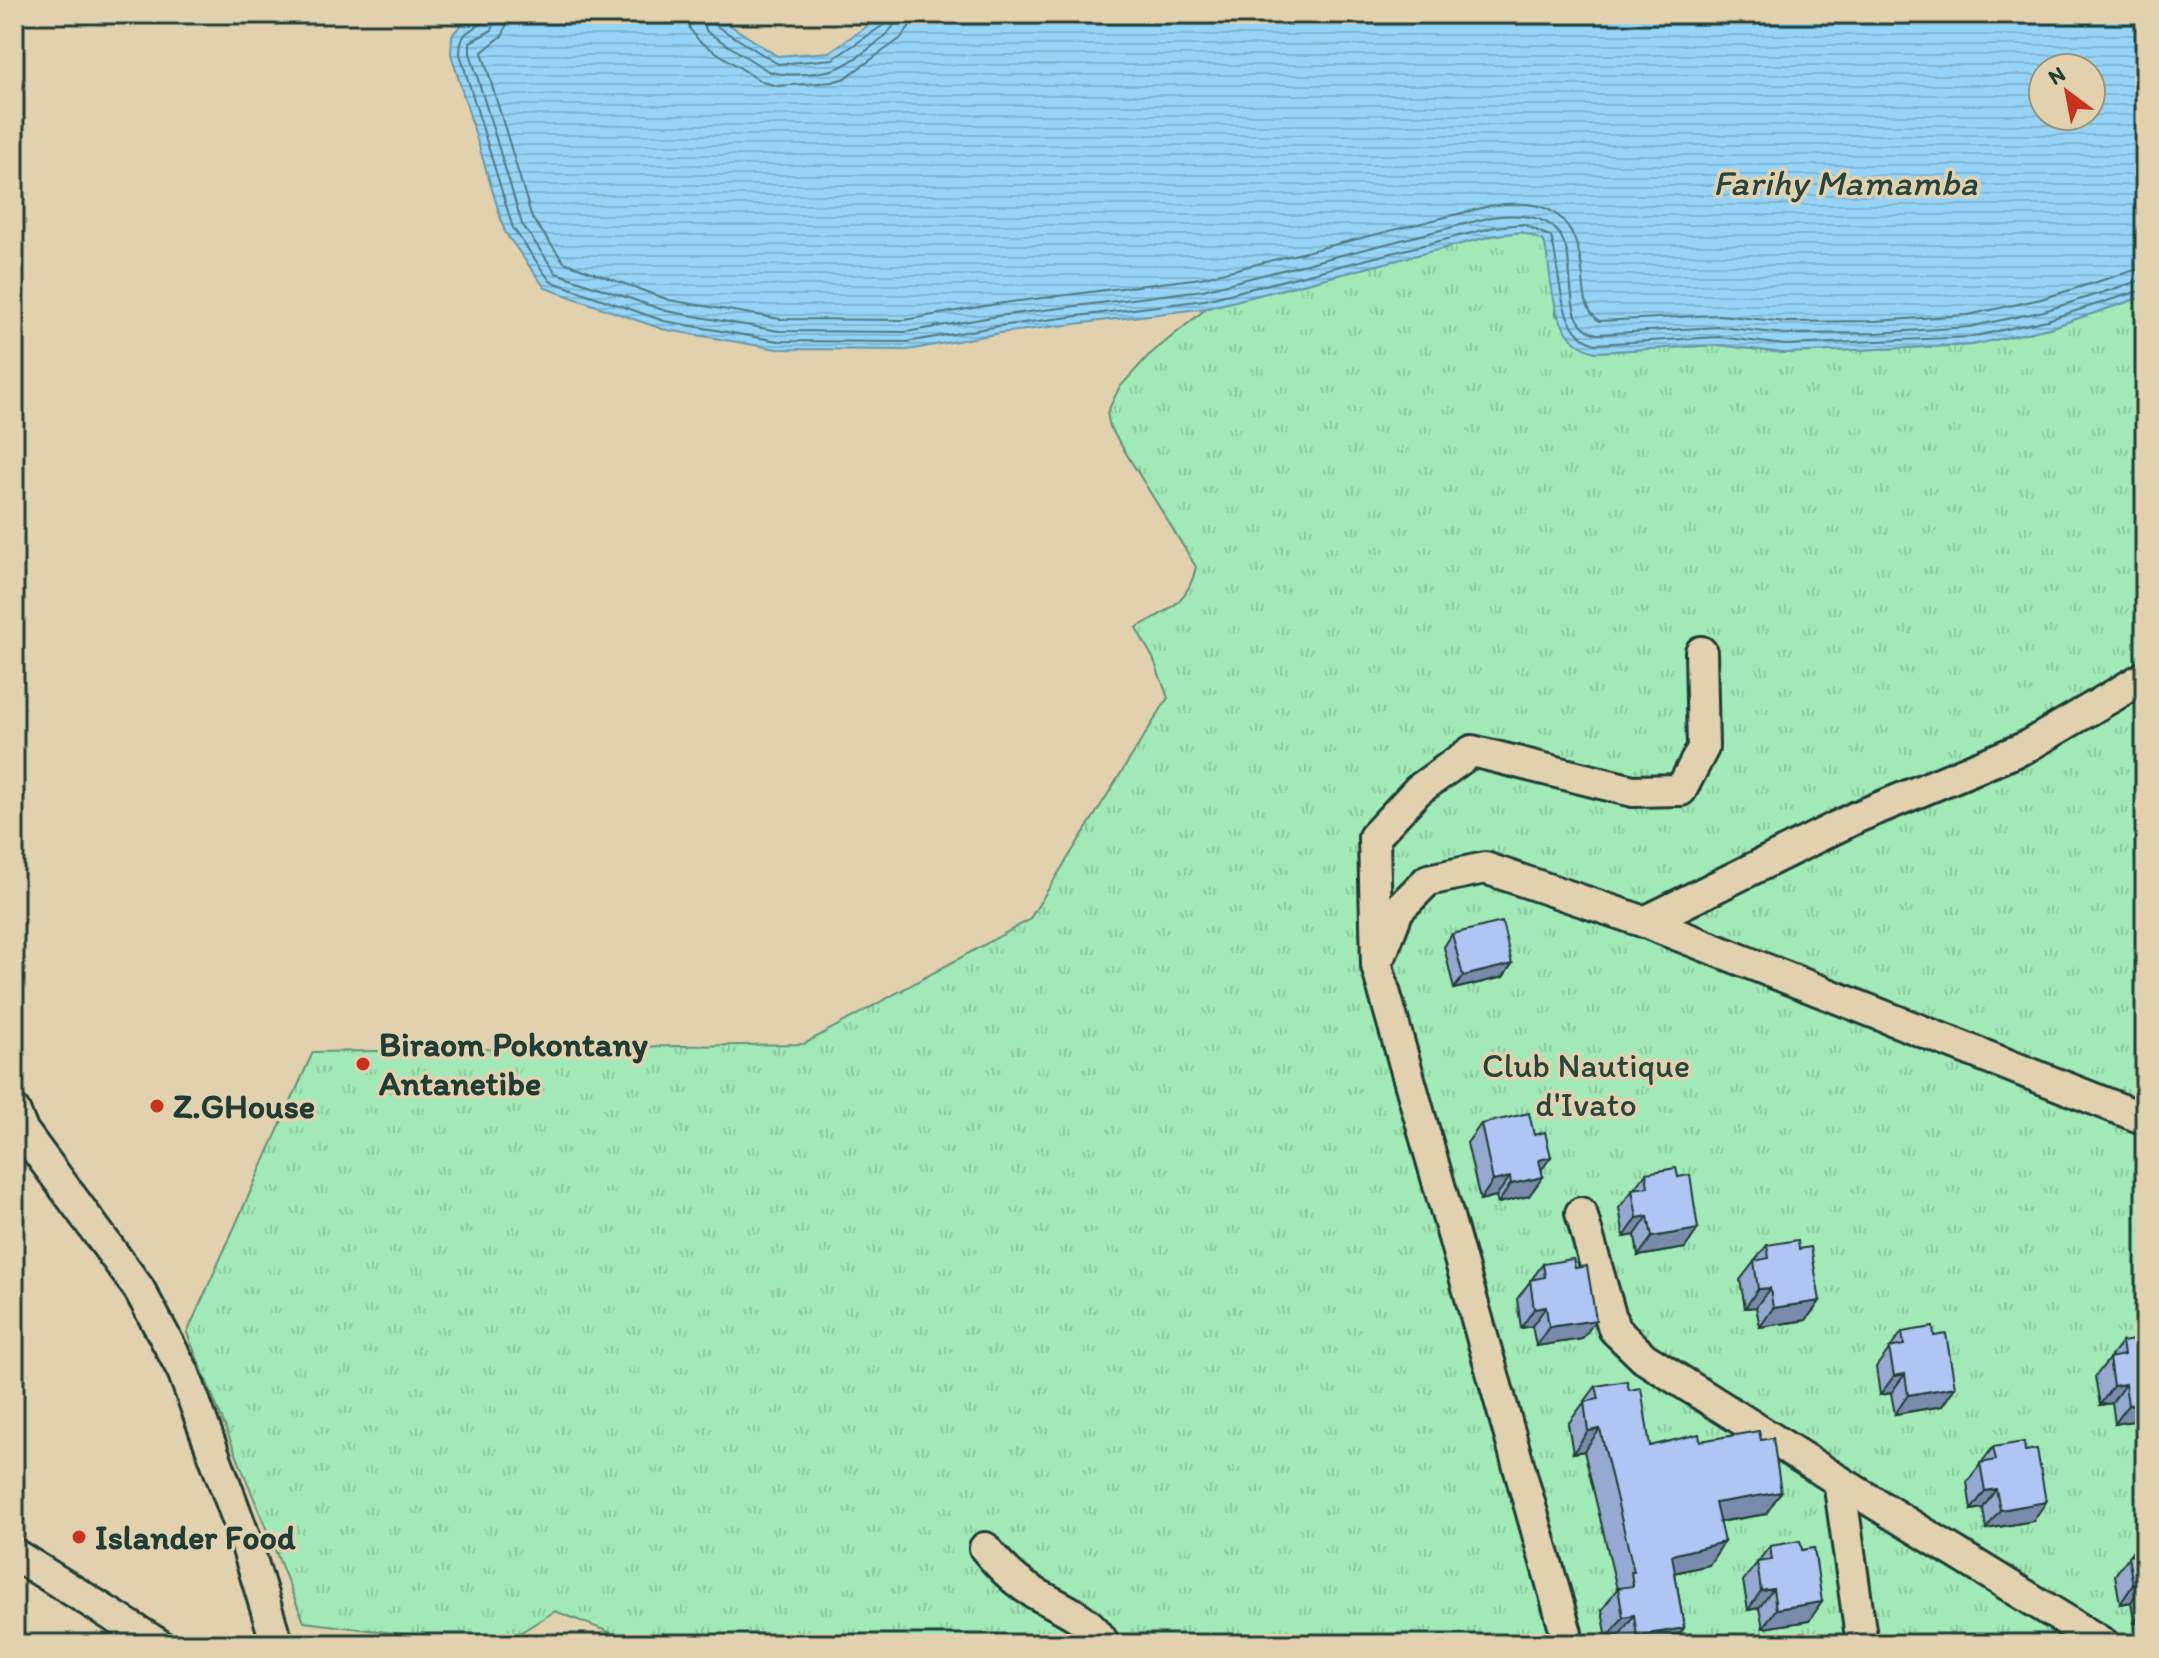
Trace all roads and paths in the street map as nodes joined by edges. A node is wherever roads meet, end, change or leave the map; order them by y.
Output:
1 (1701, 652) dead end
2 (2145, 677) edge
3 (1645, 922) junction
4 (1377, 966) junction
5 (14, 1111) edge
6 (2145, 1119) edge
7 (1581, 1213) dead end
8 (1839, 1481) junction
9 (985, 1548) dead end
10 (14, 1554) edge
11 (158, 1644) edge
12 (277, 1644) edge
13 (1104, 1644) edge
14 (1562, 1644) edge
15 (1862, 1644) edge
16 (2104, 1644) edge

1 - 4 street
2 - 3 street
3 - 4 street
3 - 6 street
4 - 14 street
5 - 12 street
7 - 8 street
8 - 15 street
8 - 16 street
9 - 13 street
10 - 11 street

